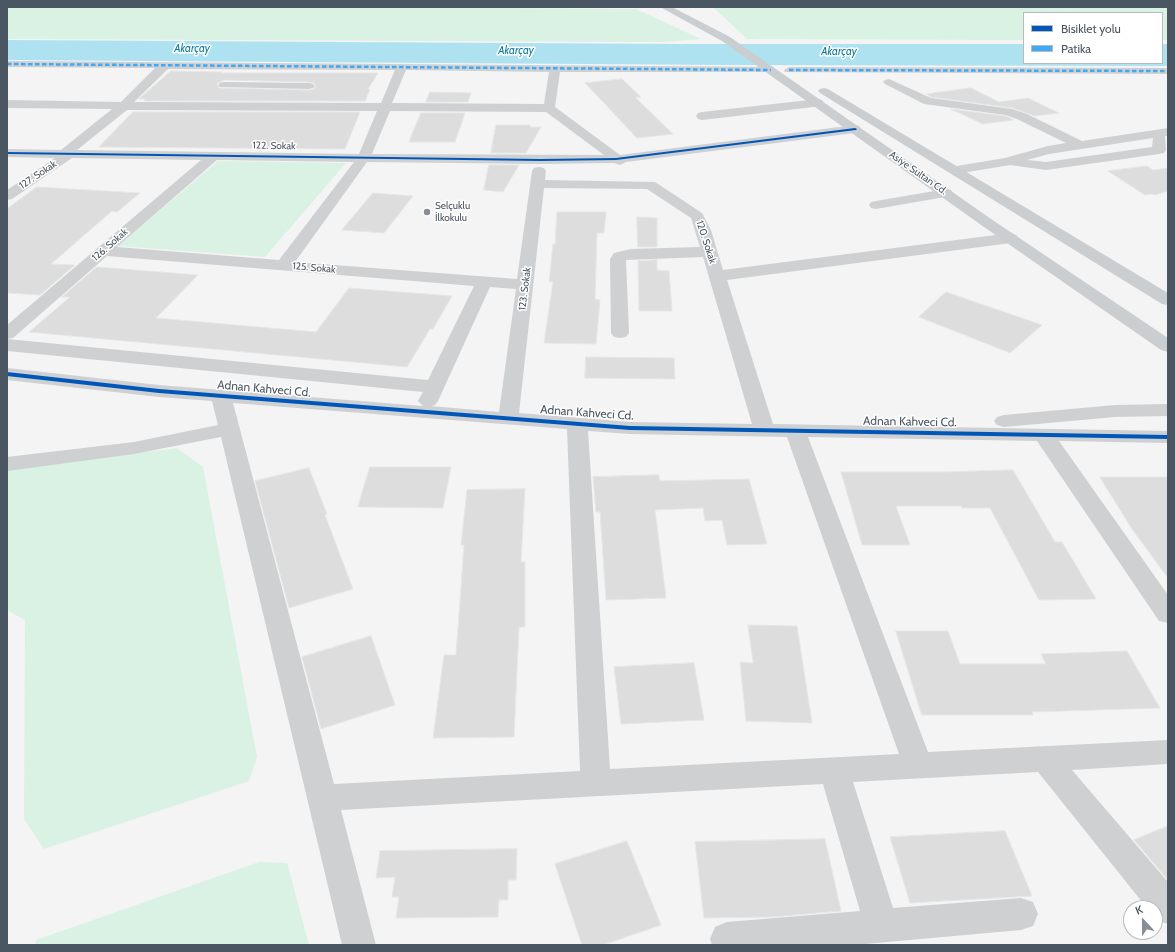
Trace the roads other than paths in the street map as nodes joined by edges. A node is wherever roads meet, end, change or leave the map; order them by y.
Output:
1 (665, 7) edge
2 (707, 18) dead end
3 (7, 64) edge
4 (165, 65) junction
5 (402, 67) junction
6 (777, 67) junction
7 (555, 68) junction
8 (1168, 71) edge
9 (890, 82) dead end
10 (224, 86) dead end
11 (268, 86) junction
12 (309, 86) dead end
13 (213, 96) dead end
14 (304, 97) dead end
15 (256, 102) junction
16 (818, 103) junction
17 (7, 104) edge
18 (124, 106) junction
19 (385, 107) junction
20 (549, 108) junction
21 (702, 116) dead end
22 (855, 129) junction
23 (1163, 133) edge
24 (1080, 145) junction
25 (7, 154) edge
26 (66, 154) junction
27 (213, 156) junction
28 (364, 158) junction
29 (616, 159) junction
30 (541, 160) junction
31 (1006, 162) junction
32 (956, 170) junction
33 (7, 184) edge
34 (24, 184) junction
35 (538, 184) junction
36 (650, 185) junction
37 (946, 193) junction
38 (7, 196) edge
39 (876, 204) dead end
40 (1011, 238) junction
41 (103, 251) junction
42 (710, 252) junction
43 (283, 266) junction
44 (717, 276) junction
45 (484, 282) junction
46 (525, 286) junction
47 (1168, 300) edge
48 (620, 333) dead end
49 (7, 334) edge
50 (7, 345) edge
51 (1168, 346) edge
52 (7, 374) edge
53 (435, 387) junction
54 (221, 396) junction
55 (1168, 410) edge
56 (423, 413) junction
57 (508, 419) junction
58 (577, 424) junction
59 (229, 429) junction
60 (764, 430) junction
61 (795, 431) junction
62 (883, 433) junction
63 (1043, 434) junction
64 (1168, 437) edge
65 (7, 464) edge
66 (1168, 614) edge
67 (1168, 752) edge
68 (1045, 759) junction
69 (918, 766) junction
70 (834, 770) junction
71 (596, 783) junction
72 (322, 798) junction
73 (1168, 908) edge
74 (1021, 914) dead end
75 (882, 926) junction
76 (727, 939) dead end
77 (359, 945) edge

1 - 6 main road, Asiye Sultan Cd.
2 - 6 main road, Asiye Sultan Cd.
3 - 4 street
4 - 5 street
4 - 18 street, 127. Sokak
5 - 7 street
5 - 19 street
6 - 7 street
6 - 8 street
6 - 16 main road, Asiye Sultan Cd.
6 - 32 main road, Asiye Sultan Cd.
7 - 20 street
9 - 24 street
10 - 11 street
11 - 12 street
11 - 15 street
13 - 15 street
14 - 15 street
15 - 18 street
15 - 19 street
16 - 21 street
16 - 22 main road, Asiye Sultan Cd.
17 - 18 street
18 - 26 street, 127. Sokak
19 - 20 street
19 - 28 street
20 - 29 street, 120. Sokak
22 - 29 street, 122. Sokak
22 - 37 main road, Asiye Sultan Cd.
23 - 24 street
23 - 31 street
24 - 31 street
25 - 26 street, 122. Sokak
26 - 27 street, 122. Sokak
26 - 34 street, 127. Sokak
27 - 28 street, 122. Sokak
27 - 41 street, 126. Sokak
28 - 30 street, 122. Sokak
28 - 43 street
29 - 30 street, 122. Sokak
29 - 36 street, 120. Sokak
30 - 35 street, 123. Sokak
31 - 32 street
32 - 47 main road, Asiye Sultan Cd.
33 - 34 street
34 - 38 street, 127. Sokak
35 - 36 street
35 - 46 street, 123. Sokak
36 - 42 street, 120. Sokak
37 - 39 street
37 - 40 main road, Asiye Sultan Cd.
40 - 44 street
40 - 51 main road, Asiye Sultan Cd.
41 - 43 street, 125. Sokak
41 - 49 street, 126. Sokak
42 - 44 street, 120. Sokak
42 - 48 street
43 - 45 street, 125. Sokak
44 - 60 street, 120. Sokak
45 - 46 street, 125. Sokak
45 - 53 street
46 - 57 street, 123. Sokak
50 - 53 street
52 - 54 street, Adnan Kahveci Cd.
53 - 56 street
54 - 56 street, Adnan Kahveci Cd.
54 - 59 street
55 - 62 street, Adnan Kahveci Cd.
56 - 57 street, Adnan Kahveci Cd.
57 - 58 street, Adnan Kahveci Cd.
58 - 60 street, Adnan Kahveci Cd.
58 - 71 street
59 - 65 street
59 - 72 street
60 - 61 street, Adnan Kahveci Cd.
61 - 62 street, Adnan Kahveci Cd.
61 - 69 street
62 - 63 street, Adnan Kahveci Cd.
63 - 64 street, Adnan Kahveci Cd.
63 - 66 street
67 - 68 street
68 - 69 street
68 - 73 street
69 - 70 street
70 - 71 street
70 - 75 street
71 - 72 street
72 - 77 street
74 - 75 street
75 - 76 street

